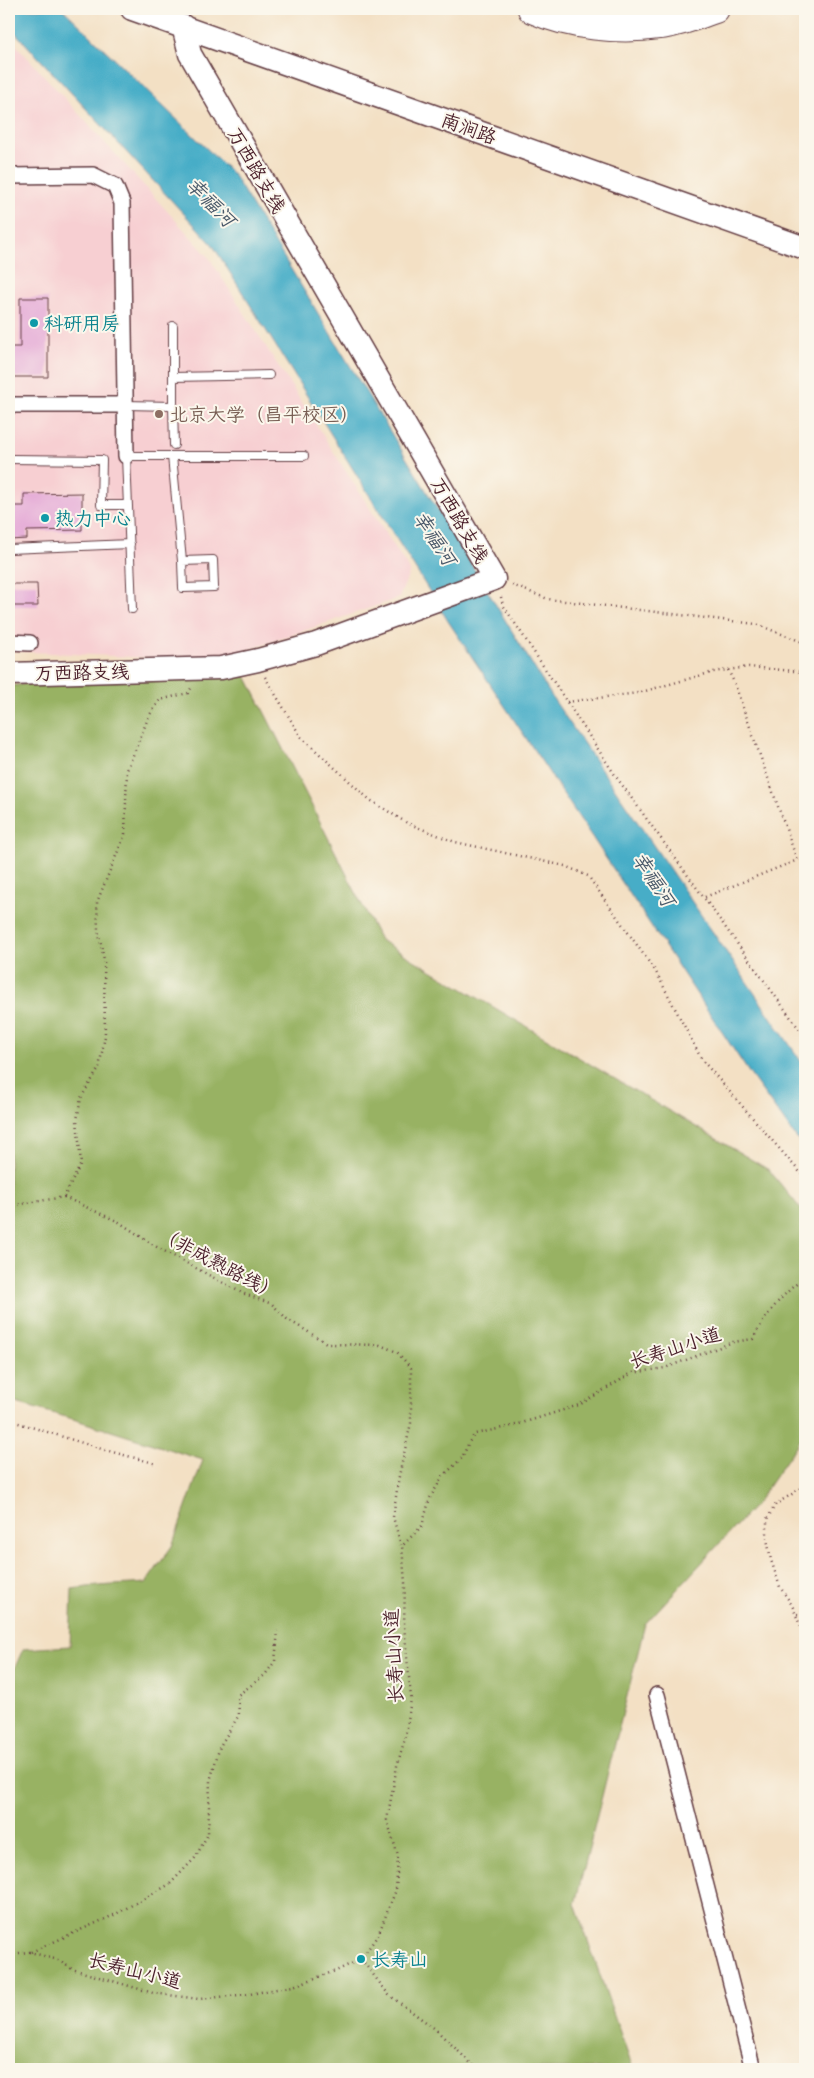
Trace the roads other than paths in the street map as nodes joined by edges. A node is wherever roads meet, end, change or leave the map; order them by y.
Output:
1 (132, 9) edge
2 (532, 9) edge
3 (577, 9) edge
4 (670, 9) edge
5 (715, 9) edge
6 (183, 26) junction
7 (9, 176) edge
8 (805, 248) edge
9 (173, 326) dead end
10 (269, 375) dead end
11 (173, 378) junction
12 (9, 405) edge
13 (125, 406) junction
14 (173, 406) junction
15 (174, 445) dead end
16 (126, 456) junction
17 (172, 456) junction
18 (304, 456) dead end
19 (9, 458) edge
20 (128, 505) junction
21 (130, 544) junction
22 (9, 549) edge
23 (182, 561) junction
24 (132, 609) dead end
25 (9, 642) edge
26 (30, 643) dead end
27 (9, 674) edge
28 (657, 1695) dead end
29 (753, 2069) edge

1 - 6 street, 南涧路
2 - 5 highway
3 - 4 highway
6 - 8 street, 南涧路
6 - 27 street, 万西路支线
7 - 13 street
9 - 11 lane
10 - 11 lane
11 - 14 lane
12 - 13 street
13 - 14 lane
13 - 16 street
14 - 15 lane
16 - 17 lane
16 - 20 lane
17 - 18 lane
17 - 23 lane
19 - 20 lane
20 - 21 lane
21 - 22 lane
21 - 24 lane
23 - 23 lane
25 - 26 street
28 - 29 street

